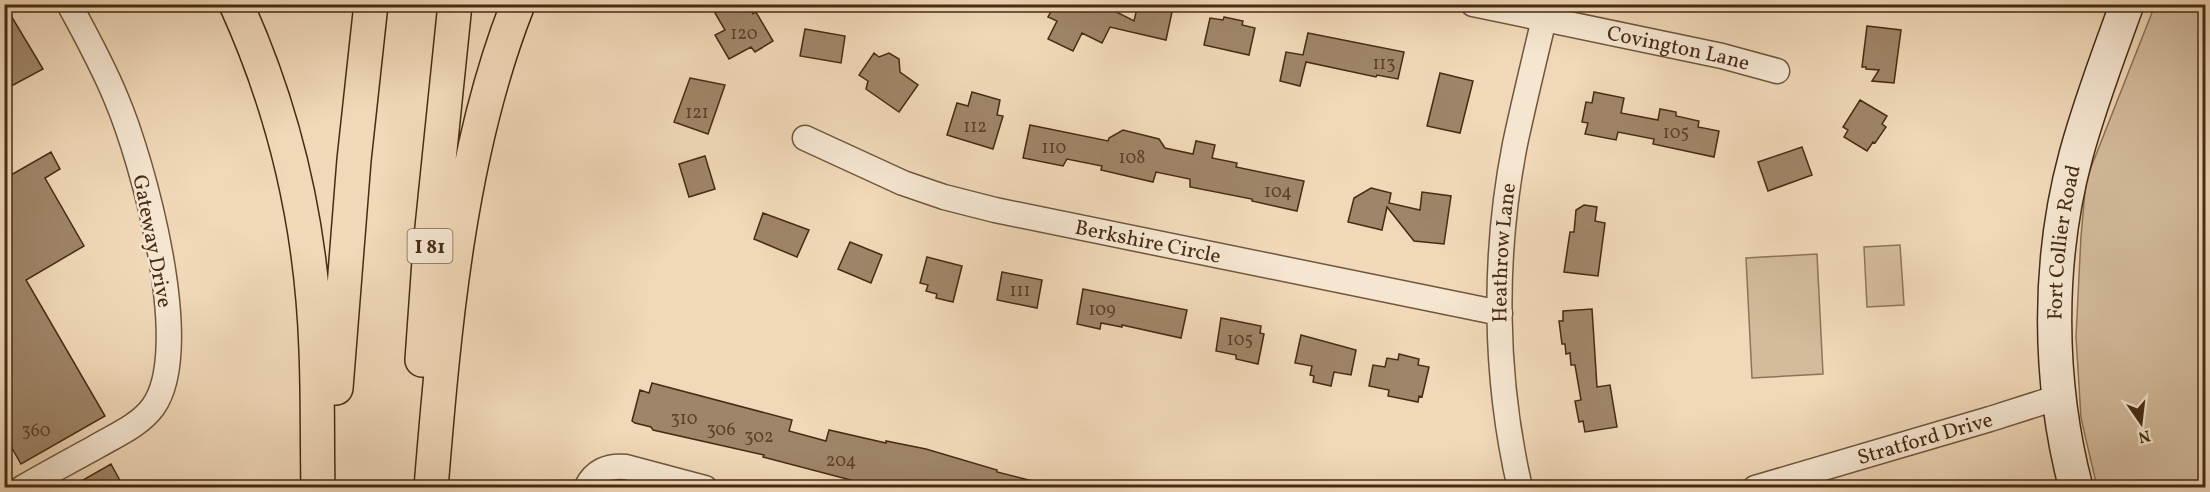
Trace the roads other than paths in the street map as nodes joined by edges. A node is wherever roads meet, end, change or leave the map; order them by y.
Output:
1 (69, 4) edge
2 (236, 4) edge
3 (371, 4) edge
4 (455, 4) edge
5 (518, 4) edge
6 (1473, 4) edge
7 (2127, 4) edge
8 (1544, 19) junction
9 (1777, 71) dead end
10 (805, 138) dead end
11 (1500, 313) junction
12 (2059, 397) junction
13 (1755, 487) edge
14 (22, 488) edge
15 (318, 488) edge
16 (330, 488) edge
17 (414, 488) edge
18 (431, 488) edge
19 (586, 488) edge
20 (705, 488) edge
21 (1520, 488) edge
22 (2076, 488) edge

1 - 14 street, Gateway Drive
2 - 15 highway
3 - 16 highway
4 - 17 highway, I 81
5 - 18 highway
6 - 8 street, Covington Lane
7 - 12 street, Fort Collier Road
8 - 9 street, Covington Lane
8 - 11 street, Heathrow Lane
10 - 11 street, Berkshire Circle
11 - 21 street, Heathrow Lane
12 - 13 street, Stratford Drive
12 - 22 street, Fort Collier Road
19 - 20 street

